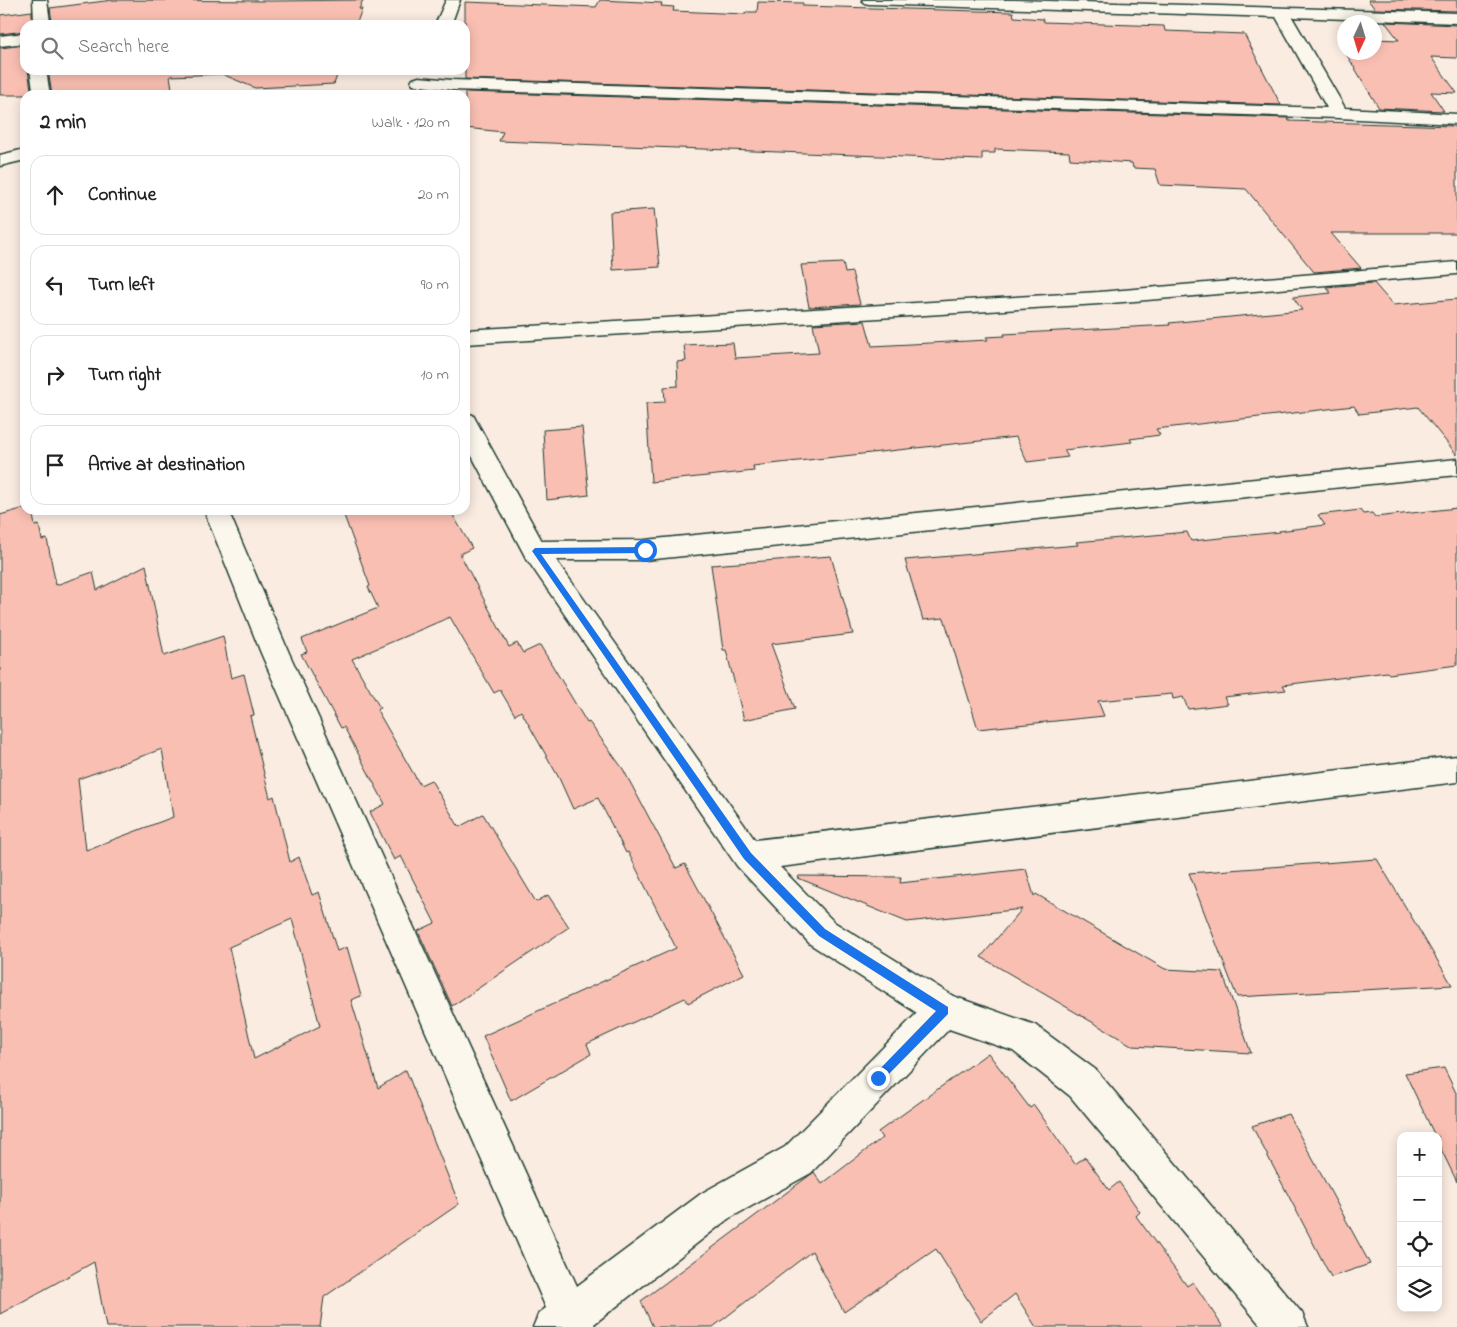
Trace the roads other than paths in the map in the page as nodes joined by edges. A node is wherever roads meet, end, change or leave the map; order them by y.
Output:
1 (40, 0) edge
2 (453, 0) edge
3 (869, 0) edge
4 (1281, 12) junction
5 (1457, 18) edge
6 (42, 20) edge
7 (445, 20) edge
8 (20, 39) edge
9 (0, 41) edge
10 (39, 75) edge
11 (420, 82) edge
12 (41, 90) edge
13 (1339, 113) junction
14 (1457, 119) edge
15 (20, 155) edge
16 (0, 161) edge
17 (1457, 268) edge
18 (470, 337) edge
19 (470, 430) edge
20 (1457, 467) edge
21 (218, 515) edge
22 (535, 551) junction
23 (1457, 769) edge
24 (748, 856) junction
25 (944, 1010) junction
26 (566, 1324) edge
27 (1288, 1327) edge

1 - 6 street
2 - 7 street
3 - 4 street
4 - 5 street
4 - 13 street
8 - 9 street
10 - 12 street
11 - 13 street
13 - 14 street
15 - 16 street
17 - 18 street
19 - 22 street
20 - 22 street
21 - 26 street
22 - 24 street
23 - 24 street
24 - 25 street
25 - 26 street
25 - 27 street

